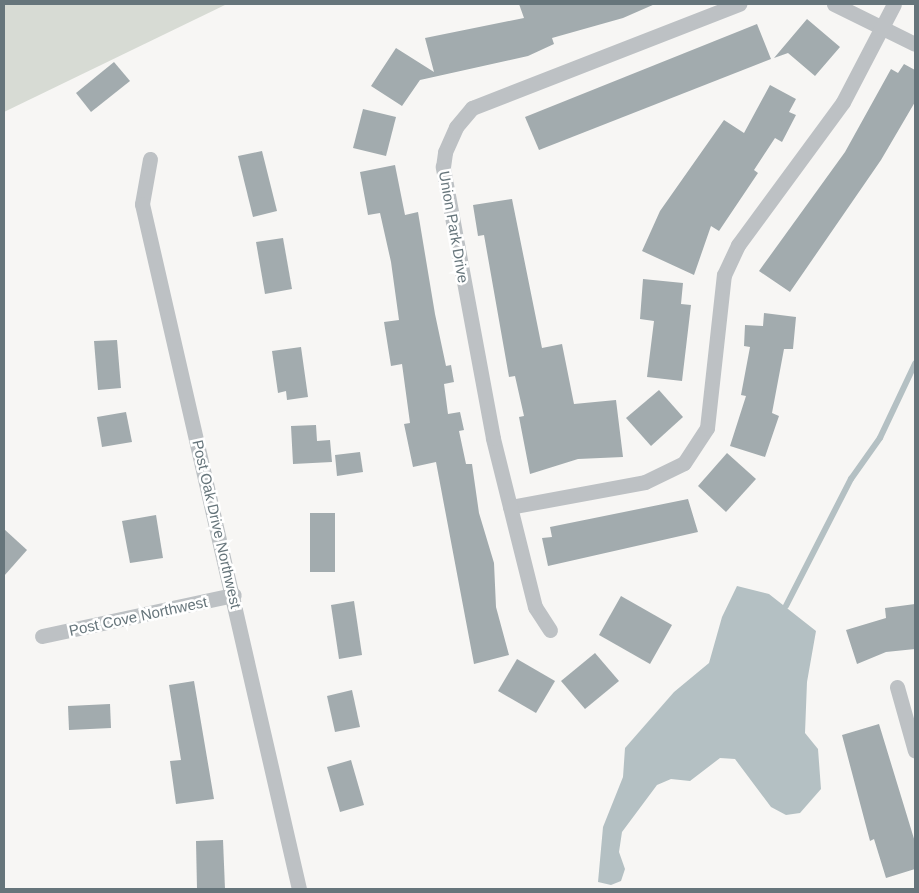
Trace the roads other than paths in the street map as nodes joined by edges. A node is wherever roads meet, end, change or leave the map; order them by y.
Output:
1 (739, 4) edge
2 (834, 4) edge
3 (894, 4) edge
4 (882, 27) junction
5 (915, 44) edge
6 (150, 159) dead end
7 (510, 507) junction
8 (234, 595) junction
9 (550, 630) dead end
10 (42, 636) dead end
11 (896, 687) dead end
12 (915, 751) edge
13 (299, 889) edge

1 - 7 street, Union Park Drive
2 - 4 street
3 - 4 street
4 - 5 street
4 - 7 street
6 - 8 street, Post Oak Drive Northwest
7 - 9 street, Union Park Drive
8 - 10 street, Post Cove Northwest
8 - 13 street, Post Oak Drive Northwest
11 - 12 street

